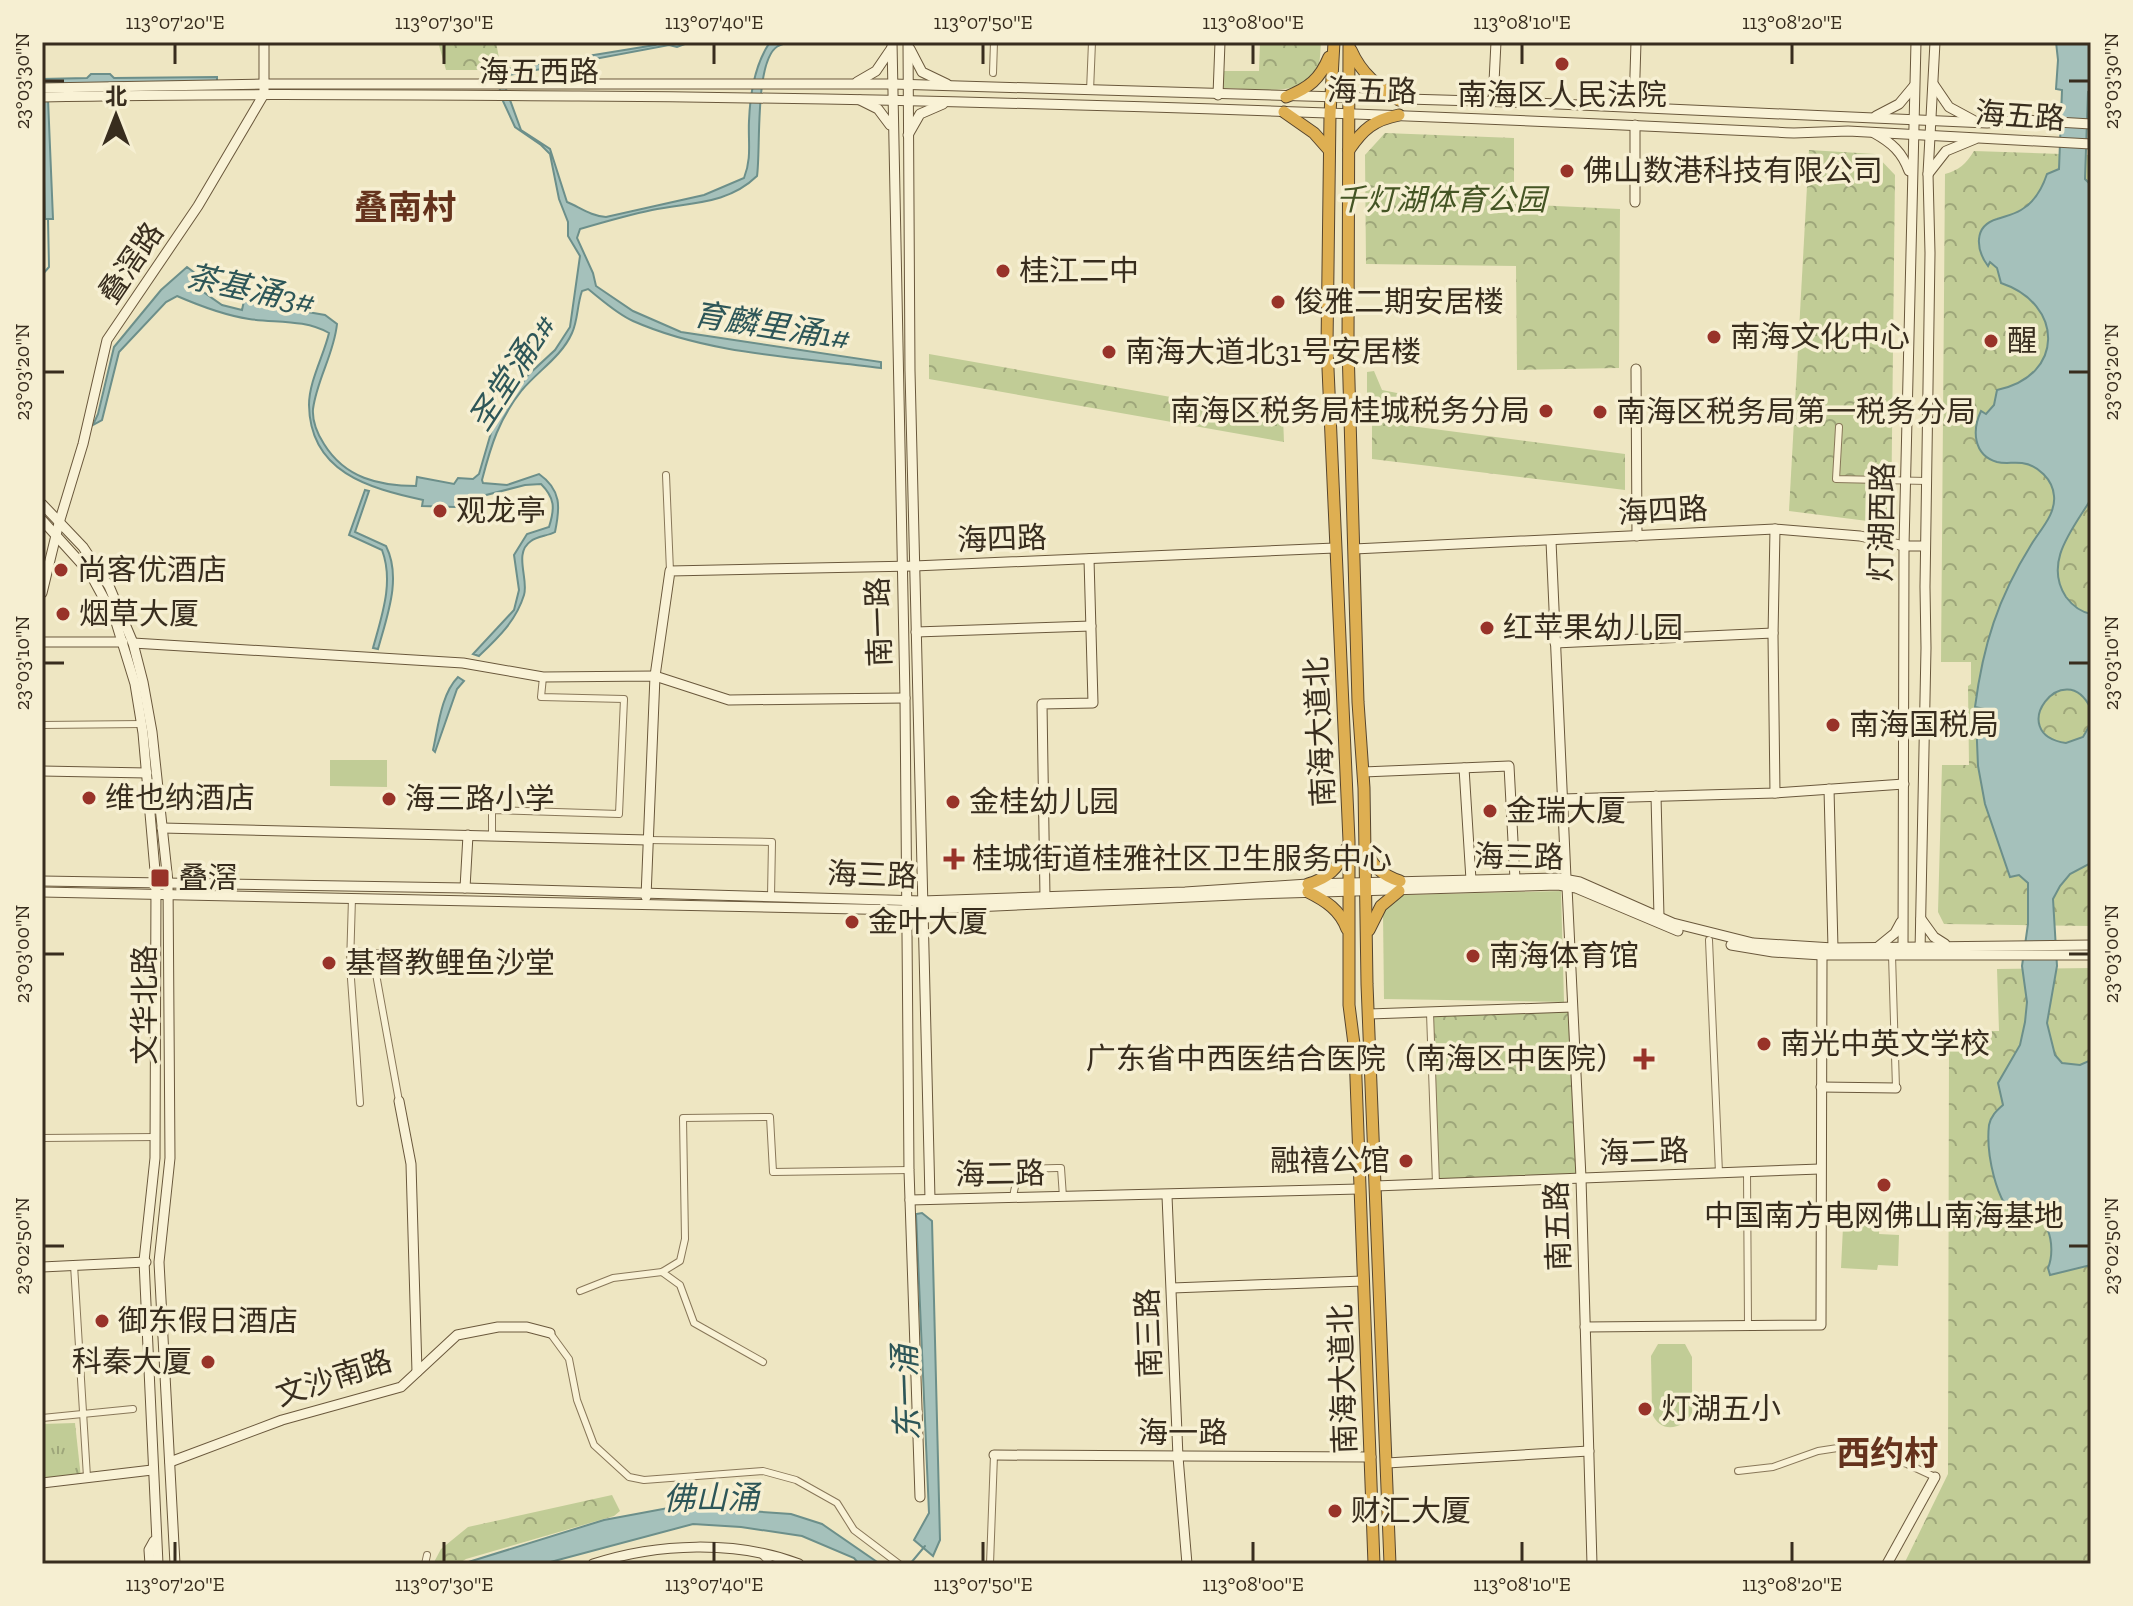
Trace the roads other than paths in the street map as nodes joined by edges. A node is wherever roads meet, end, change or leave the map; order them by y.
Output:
1 (264, 42) edge
2 (994, 42) edge
3 (1092, 42) edge
4 (1220, 42) edge
5 (1496, 42) edge
6 (1636, 42) edge
7 (1916, 42) edge
8 (1935, 42) edge
9 (908, 43) edge
10 (892, 44) edge
11 (1334, 44) edge
12 (1349, 44) edge
13 (993, 73) dead end
14 (1915, 83) junction
15 (1933, 83) junction
16 (853, 84) junction
17 (893, 84) junction
18 (907, 84) junction
19 (954, 87) junction
20 (42, 88) edge
21 (264, 89) junction
22 (1090, 91) junction
23 (1218, 95) junction
24 (42, 97) edge
25 (1286, 97) junction
26 (857, 98) junction
27 (1331, 98) junction
28 (1349, 98) junction
29 (892, 99) junction
30 (907, 100) junction
31 (1399, 100) junction
32 (953, 102) junction
33 (1493, 102) junction
34 (1634, 107) junction
35 (1284, 112) junction
36 (1330, 114) junction
37 (1349, 115) junction
38 (1399, 115) junction
39 (1872, 117) junction
40 (1913, 119) junction
41 (1931, 120) junction
42 (1979, 123) junction
43 (2090, 124) edge
44 (1635, 125) junction
45 (892, 130) junction
46 (1871, 132) junction
47 (1913, 134) junction
48 (1930, 135) junction
49 (907, 138) junction
50 (1980, 138) junction
51 (2089, 144) edge
52 (1329, 150) junction
53 (1349, 151) junction
54 (1928, 174) junction
55 (1911, 178) junction
56 (1635, 202) dead end
57 (1636, 369) dead end
58 (1839, 427) dead end
59 (666, 475) dead end
60 (1906, 480) junction
61 (1926, 481) junction
62 (42, 504) edge
63 (42, 520) edge
64 (59, 523) junction
65 (1775, 529) junction
66 (56, 536) junction
67 (1637, 536) junction
68 (1551, 541) junction
69 (1904, 546) junction
70 (1925, 546) junction
71 (1335, 548) junction
72 (1354, 549) junction
73 (1089, 559) junction
74 (914, 566) junction
75 (901, 567) junction
76 (670, 571) junction
77 (42, 593) edge
78 (1091, 626) junction
79 (916, 632) junction
80 (1773, 633) junction
81 (42, 642) edge
82 (128, 642) junction
83 (1555, 643) junction
84 (655, 676) junction
85 (543, 677) junction
86 (905, 698) junction
87 (142, 724) junction
88 (42, 725) edge
89 (1464, 768) junction
90 (42, 771) edge
91 (1363, 772) junction
92 (147, 773) junction
93 (1904, 784) junction
94 (1829, 789) junction
95 (1775, 793) junction
96 (1656, 796) junction
97 (1562, 799) junction
98 (162, 828) junction
99 (468, 835) junction
100 (492, 836) junction
101 (648, 840) junction
102 (1366, 840) junction
103 (1349, 841) junction
104 (1515, 879) junction
105 (1471, 880) junction
106 (42, 881) edge
107 (156, 882) junction
108 (168, 882) junction
109 (1567, 882) junction
110 (287, 884) junction
111 (1403, 887) junction
112 (465, 888) junction
113 (1308, 888) junction
114 (1349, 888) junction
115 (1366, 888) junction
116 (42, 892) edge
117 (646, 893) junction
118 (168, 894) junction
119 (156, 895) junction
120 (771, 896) junction
121 (287, 897) junction
122 (1045, 897) junction
123 (352, 898) junction
124 (646, 905) junction
125 (907, 905) junction
126 (922, 905) junction
127 (1659, 917) junction
128 (1903, 919) junction
129 (1921, 919) junction
130 (1349, 933) junction
131 (1367, 934) junction
132 (1709, 940) junction
133 (2091, 945) edge
134 (1952, 946) junction
135 (1877, 947) junction
136 (1833, 948) junction
137 (2008, 950) junction
138 (351, 951) junction
139 (1903, 951) junction
140 (1920, 951) junction
141 (2063, 951) junction
142 (372, 952) junction
143 (1822, 955) junction
144 (1892, 955) junction
145 (2091, 955) edge
146 (423, 957) dead end
147 (1572, 1007) junction
148 (1430, 1013) junction
149 (1369, 1014) junction
150 (1821, 1087) junction
151 (1896, 1088) joint
152 (399, 1101) joint
153 (360, 1103) dead end
154 (155, 1137) junction
155 (42, 1138) edge
156 (1820, 1169) junction
157 (909, 1170) junction
158 (1747, 1172) junction
159 (1719, 1173) junction
160 (1581, 1178) junction
161 (1436, 1184) junction
162 (1375, 1186) junction
163 (1359, 1189) junction
164 (1167, 1196) junction
165 (1063, 1197) junction
166 (1013, 1198) junction
167 (930, 1199) junction
168 (910, 1200) junction
169 (144, 1261) junction
170 (159, 1262) junction
171 (74, 1265) junction
172 (42, 1267) edge
173 (662, 1272) junction
174 (1363, 1281) junction
175 (1172, 1288) junction
176 (580, 1291) dead end
177 (1748, 1325) junction
178 (1585, 1327) junction
179 (550, 1333) joint
180 (763, 1362) dead end
181 (417, 1372) junction
182 (133, 1409) dead end
183 (83, 1414) junction
184 (42, 1418) edge
185 (1589, 1451) junction
186 (994, 1455) joint
187 (1178, 1457) junction
188 (1371, 1457) junction
189 (170, 1462) junction
190 (1387, 1463) junction
191 (152, 1470) junction
192 (1738, 1471) dead end
193 (87, 1477) junction
194 (1935, 1477) joint
195 (42, 1483) edge
196 (920, 1497) dead end
197 (155, 1538) junction
198 (757, 1551) junction
199 (427, 1555) dead end
200 (150, 1564) edge
201 (158, 1564) edge
202 (177, 1564) edge
203 (425, 1564) edge
204 (593, 1564) edge
205 (771, 1564) edge
206 (799, 1564) edge
207 (899, 1564) edge
208 (990, 1564) edge
209 (1187, 1564) edge
210 (1374, 1564) edge
211 (1390, 1564) edge
212 (1592, 1564) edge
213 (1887, 1564) edge

1 - 21 main road
2 - 13 street
3 - 22 street
4 - 23 main road
5 - 33 main road
6 - 34 main road
7 - 14 main road, 灯湖西路
8 - 15 main road, 灯湖西路
9 - 18 main road, 南一路
9 - 19 main road
10 - 16 main road
10 - 17 main road, 南一路
11 - 25 highway
11 - 27 highway, 南海大道北
12 - 28 highway, 南海大道北
12 - 31 highway
14 - 39 main road
14 - 40 main road, 灯湖西路
15 - 41 main road, 灯湖西路
15 - 42 main road
16 - 17 main road, 海五西路
16 - 21 main road, 海五西路
17 - 18 main road, 海五西路
17 - 29 main road, 南一路
18 - 19 main road, 海五西路
18 - 30 main road, 南一路
19 - 22 main road, 海五西路
20 - 21 main road, 海五西路
21 - 24 main road, 海五西路
21 - 26 main road, 海五西路
21 - 64 main road, 叠滘路
22 - 23 main road, 海五西路
23 - 25 main road, 海五西路
25 - 27 main road, 海五西路
26 - 29 main road, 海五西路
26 - 45 main road
27 - 28 main road, 海五西路
27 - 36 highway, 南海大道北
28 - 31 main road, 海五西路
28 - 37 highway, 南海大道北
29 - 30 main road, 海五路
29 - 45 main road, 南一路
30 - 32 main road, 海五路
30 - 49 main road, 南一路
31 - 33 main road, 海五西路
32 - 35 main road, 海五路
32 - 49 main road
33 - 34 main road, 海五西路
34 - 39 main road, 海五西路
35 - 36 main road, 海五路
35 - 52 highway
36 - 37 main road, 海五路
36 - 52 highway, 南海大道北
37 - 38 main road, 海五路
37 - 53 highway, 南海大道北
38 - 44 main road, 海五路
38 - 53 highway
39 - 40 main road, 海五西路
40 - 41 main road, 海五西路
40 - 47 main road, 灯湖西路
41 - 42 main road, 海五西路
41 - 48 main road, 灯湖西路
42 - 43 main road, 海五西路
44 - 46 main road, 海五路
44 - 56 main road
45 - 75 main road, 南一路
46 - 47 main road, 海五路
46 - 55 main road
47 - 48 main road, 海五路
47 - 55 main road, 灯湖西路
48 - 50 main road, 海五路
48 - 54 main road, 灯湖西路
49 - 74 main road, 南一路
50 - 51 main road, 海五路
50 - 54 main road
52 - 71 highway, 南海大道北
53 - 72 highway, 南海大道北
54 - 61 main road, 灯湖西路
55 - 60 main road, 灯湖西路
57 - 67 main road
58 - 60 street
59 - 76 street
60 - 61 street
60 - 69 main road, 灯湖西路
61 - 70 main road, 灯湖西路
62 - 64 main road, 文华北路
63 - 66 main road, 文华北路
64 - 66 main road, 叠滘路
64 - 82 main road, 文华北路
65 - 67 main road, 海四路
65 - 69 main road, 海四路
65 - 80 main road
66 - 77 main road, 叠滘路
66 - 82 main road, 文华北路
67 - 68 main road, 海四路
68 - 72 main road, 海四路
68 - 83 main road, 南五路
69 - 70 main road, 海四路
69 - 93 main road, 灯湖西路
70 - 129 main road, 灯湖西路
71 - 73 main road, 海四路
71 - 103 highway, 南海大道北
72 - 91 highway, 南海大道北
73 - 74 main road, 海四路
73 - 78 main road
74 - 75 main road, 海四路
74 - 79 main road, 南一路
75 - 76 main road, 海四路
75 - 86 main road, 南一路
76 - 84 main road
78 - 79 main road
78 - 122 main road
79 - 126 main road, 南一路
80 - 83 main road
80 - 95 main road
81 - 82 main road
82 - 85 main road
82 - 87 main road, 文华北路
82 - 98 main road, 文华北路
83 - 97 main road, 南五路
84 - 85 main road
84 - 86 main road
84 - 101 main road
85 - 100 street
86 - 125 main road, 南一路
87 - 88 street
87 - 92 main road, 文华北路
89 - 91 main road
89 - 104 main road
89 - 105 main road
90 - 92 main road
91 - 102 highway, 南海大道北
92 - 107 main road, 文华北路
93 - 94 main road
93 - 128 main road, 灯湖西路
94 - 95 main road
94 - 136 main road
95 - 96 main road
96 - 97 main road
96 - 127 main road
97 - 109 main road, 南五路
98 - 99 main road
98 - 108 main road, 文华北路
99 - 100 main road
99 - 112 main road
100 - 101 main road
101 - 117 main road
101 - 120 street
102 - 111 highway
102 - 115 highway, 南海大道北
103 - 113 highway
103 - 114 highway, 南海大道北
104 - 105 main road, 海三路
104 - 109 main road, 海三路
105 - 111 main road, 海三路
106 - 107 main road, 海三路
107 - 108 main road, 海三路
107 - 119 main road, 文华北路
108 - 110 main road, 海三路
108 - 118 main road, 文华北路
109 - 111 main road, 海三路
109 - 127 main road, 海三路
109 - 132 main road, 海三路
109 - 147 main road, 南五路
110 - 112 main road, 海三路
110 - 121 main road
111 - 115 main road, 海三路
111 - 131 highway
112 - 117 main road, 海三路
113 - 114 main road, 海三路
113 - 122 main road, 海三路
113 - 126 main road, 海三路
113 - 130 highway
114 - 115 main road, 海三路
114 - 130 highway, 南海大道北
115 - 131 highway, 南海大道北
116 - 119 main road, 海三路
117 - 120 main road, 海三路
117 - 124 main road
118 - 119 main road, 海三路
118 - 121 main road, 海三路
118 - 170 main road, 文华北路
119 - 154 main road, 文华北路
120 - 125 main road, 海三路
121 - 123 main road, 海三路
122 - 126 main road, 海三路
123 - 124 main road, 海三路
123 - 138 street
124 - 125 main road, 海三路
125 - 126 main road, 海三路
125 - 157 main road, 南一路
126 - 167 main road, 南一路
127 - 136 main road, 海三路
128 - 135 main road
128 - 139 main road, 灯湖西路
129 - 134 main road
129 - 140 main road, 灯湖西路
130 - 163 highway, 南海大道北
131 - 149 highway, 南海大道北
132 - 143 main road, 海三路
132 - 159 street
133 - 141 main road, 海三路
134 - 137 main road, 海三路
134 - 140 main road, 海三路
135 - 136 main road, 海三路
135 - 139 main road, 海三路
137 - 140 main road, 海三路
137 - 141 main road, 海三路
138 - 142 street
138 - 153 street
139 - 140 main road, 海三路
139 - 144 main road, 海三路
141 - 145 main road, 海三路
142 - 146 street
142 - 152 street
143 - 144 main road, 海三路
143 - 150 main road
144 - 151 street
147 - 148 main road
147 - 160 main road, 南五路
148 - 149 main road
148 - 161 street
149 - 162 highway, 南海大道北
150 - 151 main road
150 - 156 main road
152 - 181 main road
154 - 155 street
154 - 169 main road, 文华北路
156 - 158 main road, 海二路
156 - 177 main road
157 - 168 main road, 南一路
157 - 173 street
158 - 159 main road, 海二路
158 - 177 street
159 - 160 main road, 海二路
160 - 161 main road, 海二路
160 - 178 main road, 南五路
161 - 162 main road, 海二路
162 - 190 highway, 南海大道北
163 - 164 main road, 海二路
163 - 174 highway, 南海大道北
164 - 165 main road, 海二路
164 - 175 main road, 南三路
165 - 166 main road, 海二路
165 - 166 street
166 - 167 main road, 海二路
167 - 168 main road, 海二路
168 - 196 main road, 南一路
169 - 170 main road
169 - 171 main road
169 - 191 main road, 文华北路
170 - 189 main road, 文华北路
171 - 172 main road
171 - 183 street
173 - 176 street
173 - 180 street
174 - 175 main road
174 - 188 highway, 南海大道北
175 - 187 main road, 南三路
177 - 178 main road
178 - 185 main road, 南五路
179 - 181 main road, 文沙南路
179 - 207 street
181 - 189 main road, 文沙南路
182 - 183 street
183 - 184 street
183 - 193 street
185 - 190 main road
185 - 212 main road, 南五路
186 - 187 main road, 海一路
186 - 208 street
187 - 188 main road, 海一路
187 - 209 main road, 南三路
188 - 210 highway, 南海大道北
189 - 202 main road, 文华北路
190 - 211 highway, 南海大道北
191 - 193 main road
191 - 197 main road, 文华北路
192 - 194 street
193 - 195 main road
194 - 213 main road
197 - 200 main road
197 - 201 main road
198 - 204 main road
198 - 205 street
198 - 206 main road
199 - 203 street

